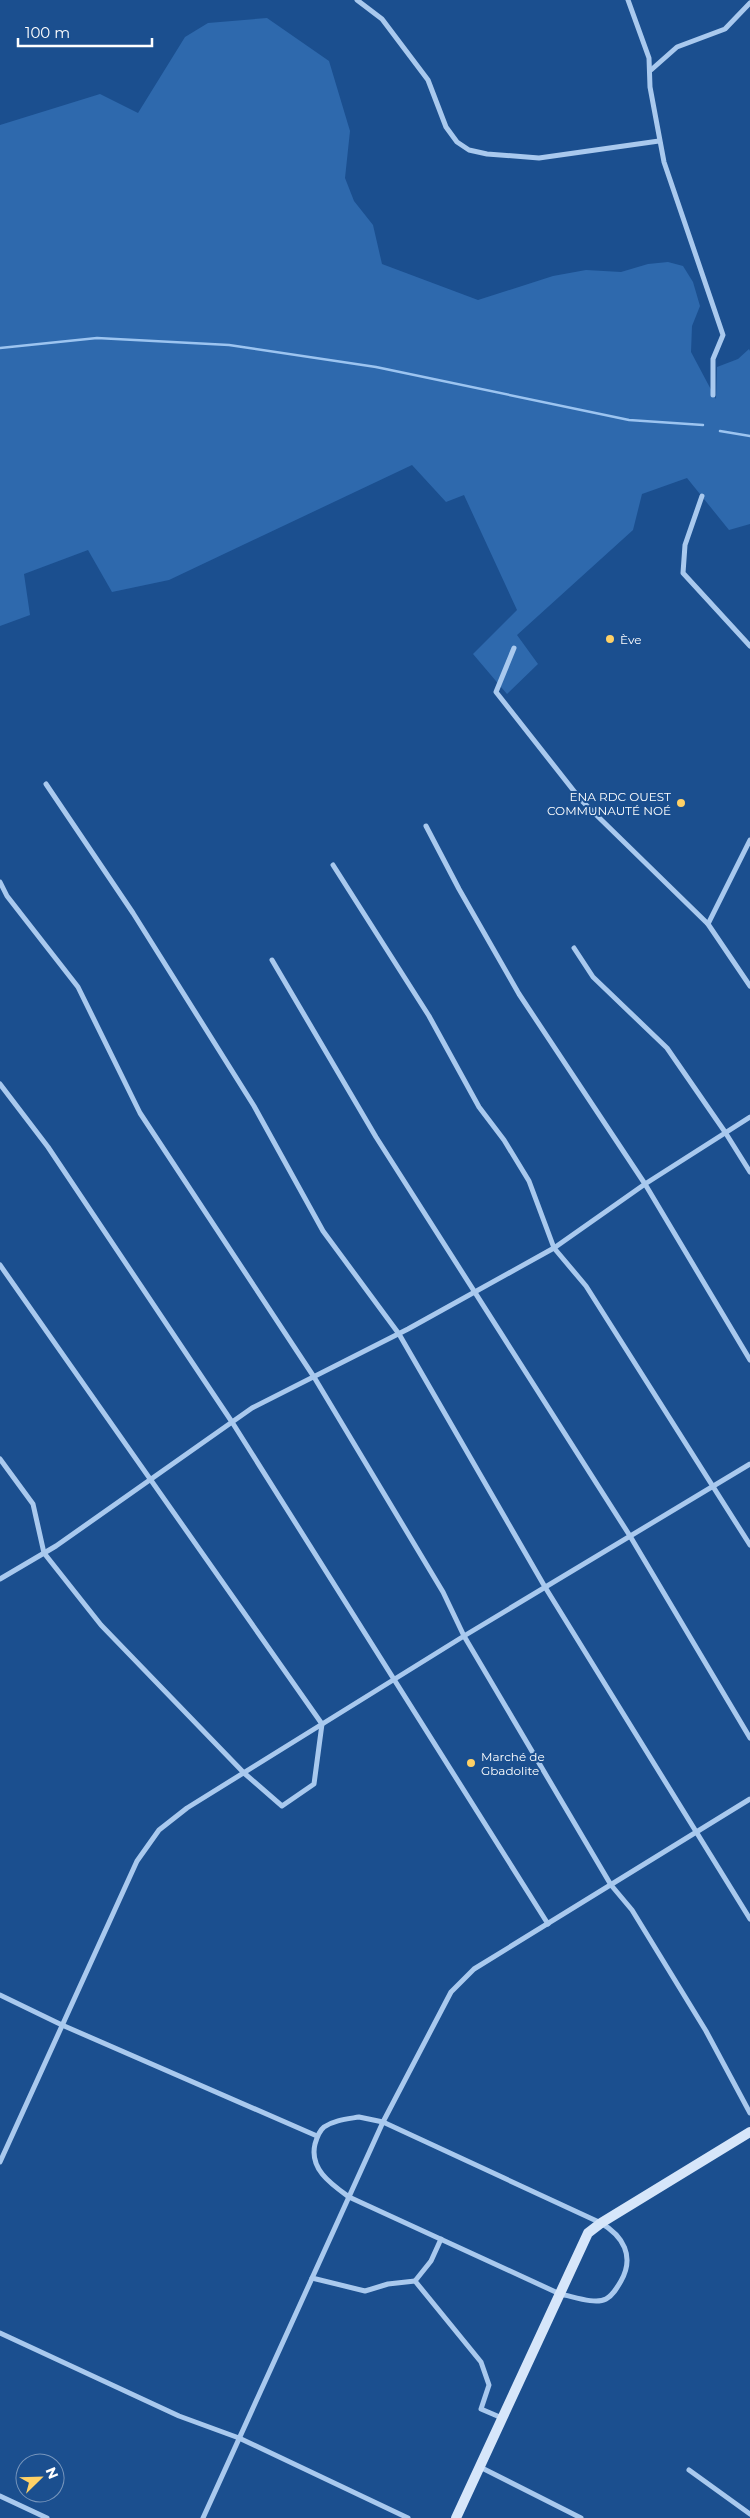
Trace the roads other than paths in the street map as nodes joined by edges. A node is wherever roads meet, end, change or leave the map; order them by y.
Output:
1 (358, 0) edge
2 (628, 0) edge
3 (750, 3) edge
4 (651, 70) junction
5 (659, 141) junction
6 (714, 394) dead end
7 (702, 496) dead end
8 (750, 646) edge
9 (514, 648) dead end
10 (46, 784) dead end
11 (426, 826) dead end
12 (750, 840) edge
13 (333, 865) dead end
14 (0, 882) edge
15 (708, 924) junction
16 (574, 948) dead end
17 (272, 960) dead end
18 (750, 986) edge
19 (0, 1084) edge
20 (750, 1117) edge
21 (725, 1132) junction
22 (750, 1172) edge
23 (645, 1184) junction
24 (554, 1248) junction
25 (0, 1265) edge
26 (476, 1292) junction
27 (399, 1334) junction
28 (750, 1360) edge
29 (314, 1377) junction
30 (232, 1422) junction
31 (0, 1458) edge
32 (750, 1464) edge
33 (152, 1479) junction
34 (714, 1486) junction
35 (630, 1536) junction
36 (750, 1545) edge
37 (44, 1553) junction
38 (0, 1579) edge
39 (545, 1587) junction
40 (464, 1636) junction
41 (394, 1680) junction
42 (322, 1724) junction
43 (750, 1738) edge
44 (244, 1773) junction
45 (750, 1799) edge
46 (697, 1832) junction
47 (611, 1885) junction
48 (750, 1919) edge
49 (548, 1924) junction
50 (0, 1995) edge
51 (62, 2025) junction
52 (750, 2113) edge
53 (383, 2122) junction
54 (750, 2132) edge
55 (317, 2136) junction
56 (0, 2162) edge
57 (349, 2197) junction
58 (601, 2223) junction
59 (440, 2238) junction
60 (312, 2278) junction
61 (415, 2281) junction
62 (560, 2294) junction
63 (0, 2333) edge
64 (503, 2418) junction
65 (239, 2438) junction
66 (480, 2467) junction
67 (689, 2470) dead end
68 (0, 2496) edge
69 (750, 2514) edge
70 (47, 2518) edge
71 (203, 2518) edge
72 (408, 2518) edge
73 (456, 2518) edge
74 (581, 2518) edge

1 - 5 street
2 - 4 street
3 - 4 street
4 - 5 street
5 - 6 street
7 - 8 street
9 - 15 street
10 - 27 street
11 - 23 street
12 - 15 street
13 - 24 street
14 - 29 street
15 - 18 street
16 - 21 street
17 - 26 street
19 - 30 street
20 - 21 street
21 - 22 street
21 - 23 street
23 - 24 street
23 - 28 street
24 - 26 street
24 - 34 street
25 - 33 street
26 - 27 street
26 - 35 street
27 - 29 street
27 - 39 street
29 - 30 street
29 - 40 street
30 - 33 street
30 - 41 street
31 - 37 street
32 - 34 street
33 - 37 street
33 - 42 street
34 - 35 street
34 - 36 street
35 - 39 street
35 - 43 street
37 - 38 street
37 - 44 street
39 - 40 street
39 - 46 street
40 - 41 street
40 - 47 street
41 - 42 street
41 - 49 street
42 - 44 street
42 - 44 street
44 - 51 street
45 - 46 street
46 - 47 street
46 - 48 street
47 - 49 street
47 - 52 street
49 - 53 street
50 - 51 street
51 - 55 street
51 - 56 street
53 - 55 street
53 - 57 street
53 - 58 street
54 - 58 street
55 - 57 street
57 - 59 street
57 - 60 street
58 - 62 street
58 - 62 street
59 - 61 street
59 - 62 street
60 - 61 street
60 - 65 street
61 - 64 street
62 - 64 street
63 - 65 street
64 - 66 street
65 - 71 street
65 - 72 street
66 - 73 street
66 - 74 street
67 - 69 street
68 - 70 street

